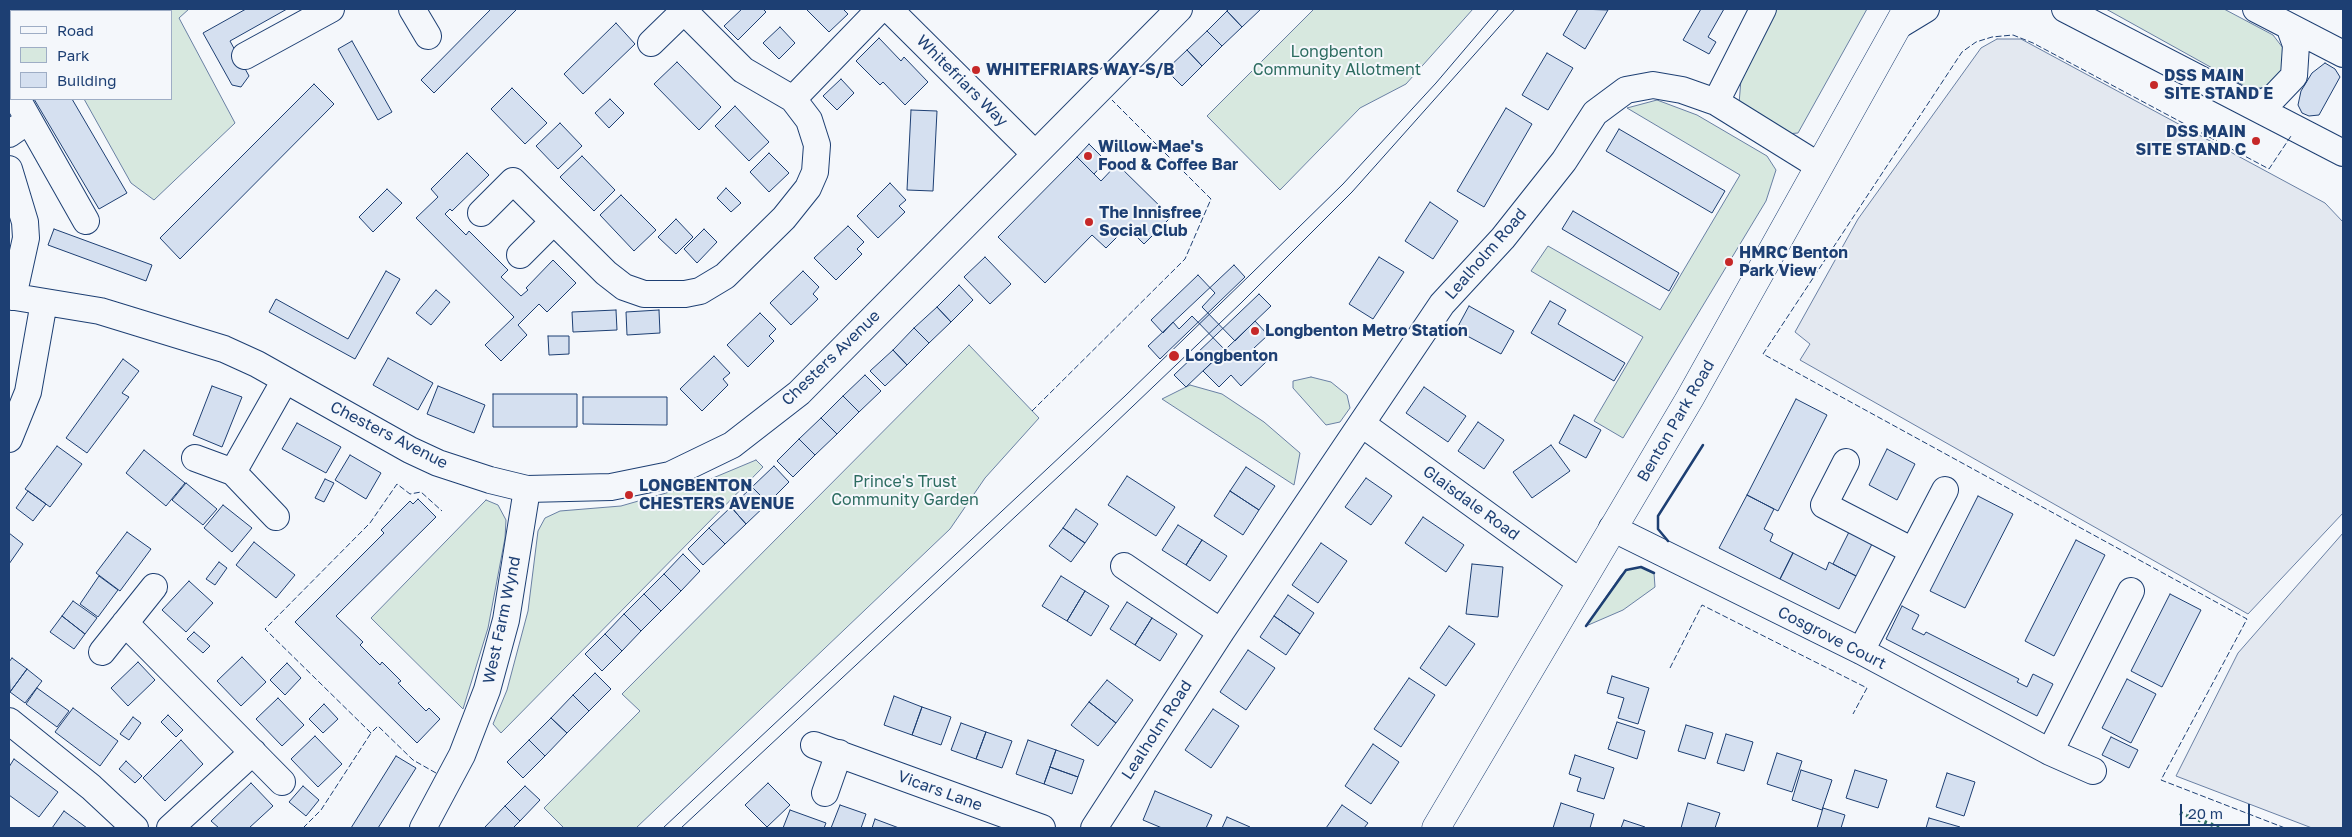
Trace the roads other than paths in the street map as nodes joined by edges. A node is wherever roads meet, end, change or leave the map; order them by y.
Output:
1 (331, 9) edge
2 (412, 9) edge
3 (880, 9) edge
4 (889, 9) edge
5 (1179, 9) edge
6 (1763, 9) edge
7 (1926, 9) edge
8 (2066, 9) edge
9 (2256, 9) edge
10 (685, 10) edge
11 (1903, 17) edge
12 (2290, 26) junction
13 (428, 36) dead end
14 (651, 43) dead end
15 (2343, 54) edge
16 (245, 56) dead end
17 (793, 99) junction
18 (1716, 102) junction
19 (2253, 106) junction
20 (19, 118) edge
21 (2343, 153) edge
22 (1035, 154) junction
23 (1819, 166) junction
24 (9, 169) edge
25 (481, 214) dead end
26 (86, 221) dead end
27 (553, 222) junction
28 (520, 255) dead end
29 (11, 296) edge
30 (44, 302) junction
31 (285, 380) junction
32 (1362, 424) junction
33 (9, 439) edge
34 (195, 458) dead end
35 (1846, 462) dead end
36 (232, 472) junction
37 (528, 489) junction
38 (1945, 490) dead end
39 (276, 517) dead end
40 (1612, 528) junction
41 (1913, 551) junction
42 (1124, 566) dead end
43 (1580, 582) junction
44 (154, 587) dead end
45 (2131, 591) dead end
46 (125, 623) junction
47 (1220, 632) junction
48 (102, 652) dead end
49 (1862, 652) junction
50 (9, 721) edge
51 (814, 745) dead end
52 (253, 752) junction
53 (2050, 752) junction
54 (839, 754) junction
55 (2094, 771) dead end
56 (282, 782) dead end
57 (825, 793) dead end
58 (1443, 826) edge
59 (135, 828) edge
60 (170, 828) edge
61 (423, 828) edge
62 (1038, 828) edge
63 (1094, 828) edge

1 - 16 street
2 - 13 street
3 - 17 street
4 - 22 street, Whitefriars Way
5 - 22 street, Chesters Avenue
6 - 18 street
7 - 11 street
8 - 19 street
9 - 12 street
10 - 14 street
10 - 17 street
11 - 23 main road, Benton Park Road
12 - 15 street
12 - 19 street
17 - 27 street
18 - 23 street, Lealholm Road
18 - 32 street, Lealholm Road
19 - 21 street
20 - 26 street
22 - 37 street, Chesters Avenue
23 - 40 main road, Benton Park Road
24 - 29 street
25 - 27 street
27 - 28 street
29 - 30 street, Chesters Avenue
30 - 31 street, Chesters Avenue
30 - 33 street
31 - 36 street
31 - 37 street, Chesters Avenue
32 - 43 street, Glaisdale Road
32 - 47 street, Lealholm Road
34 - 36 street
35 - 41 street
36 - 39 street
37 - 61 street, West Farm Wynd
38 - 41 street
40 - 43 main road, Benton Park Road
40 - 49 street, Cosgrove Court
41 - 49 street
42 - 47 street
43 - 58 main road, Benton Park Road
44 - 46 street
45 - 53 street
46 - 48 street
46 - 52 street
47 - 63 street, Lealholm Road
49 - 53 street, Cosgrove Court
50 - 59 street
51 - 54 street, Vicars Lane
52 - 56 street
52 - 60 street
53 - 55 street, Cosgrove Court
54 - 57 street
54 - 62 street, Vicars Lane

